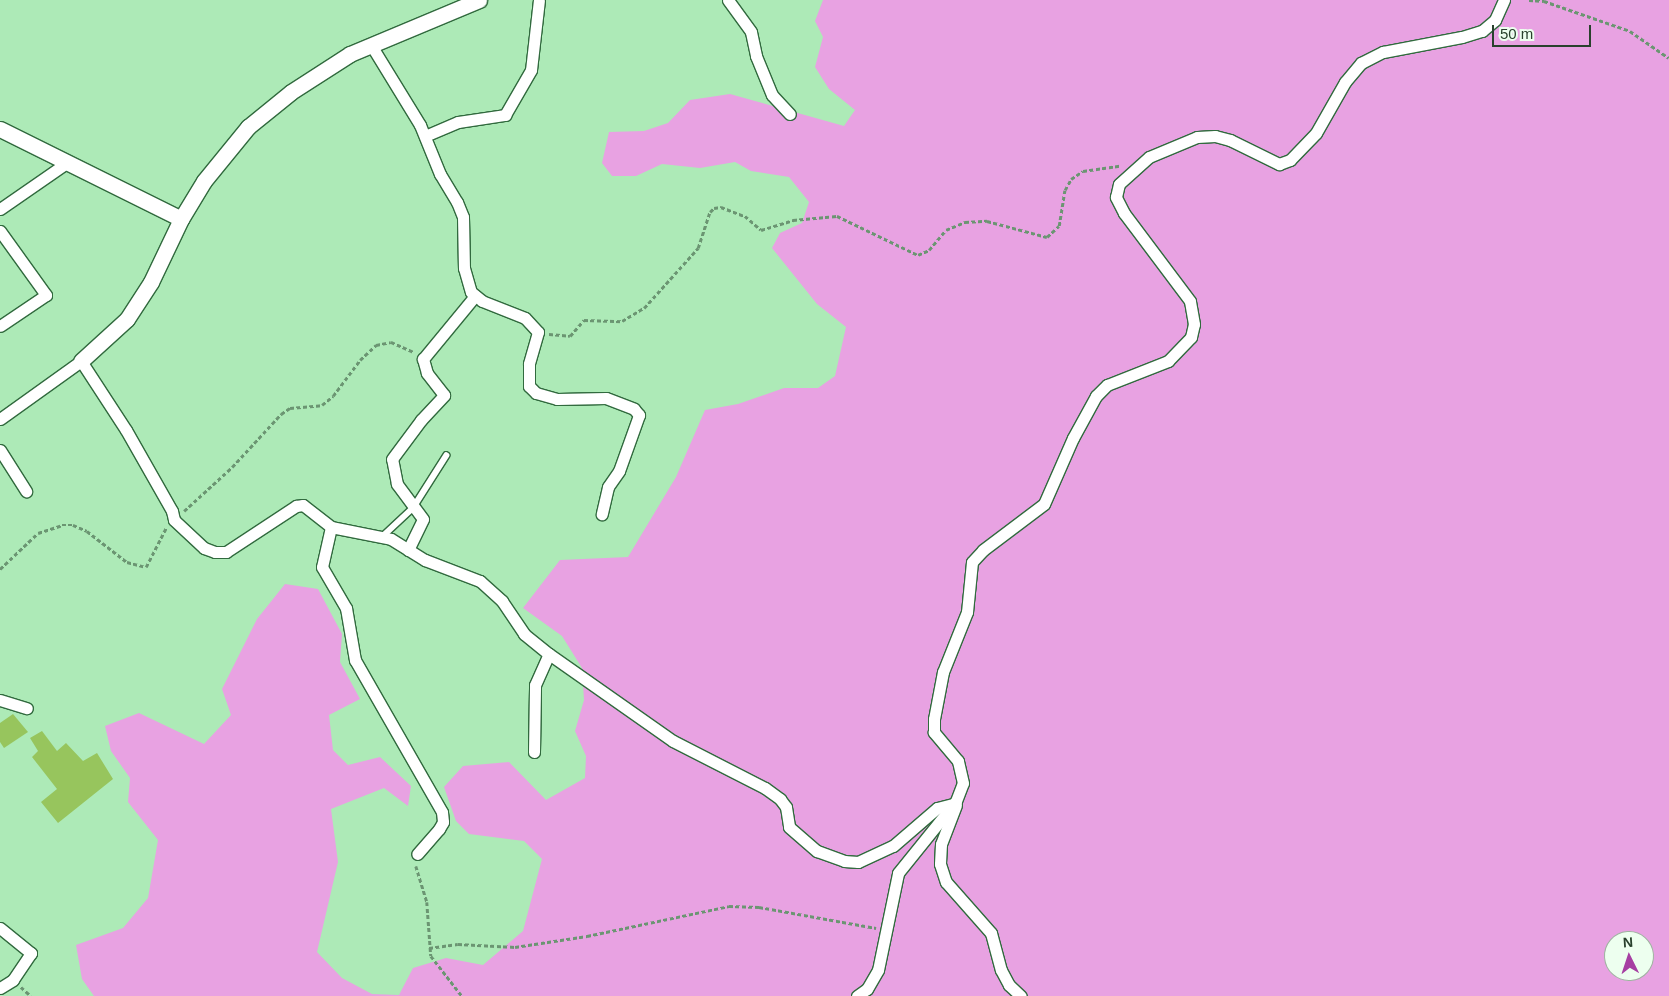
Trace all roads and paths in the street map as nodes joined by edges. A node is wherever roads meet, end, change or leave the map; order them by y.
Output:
1 (479, 0) edge
2 (539, 0) edge
3 (728, 0) edge
4 (1504, 0) edge
5 (1529, 0) edge
6 (371, 46) junction
7 (1669, 58) edge
8 (790, 114) dead end
9 (0, 129) edge
10 (426, 136) junction
11 (68, 162) junction
12 (1137, 164) junction
13 (0, 209) edge
14 (181, 219) junction
15 (0, 231) edge
16 (475, 296) junction
17 (0, 326) edge
18 (538, 332) junction
19 (422, 359) junction
20 (81, 360) junction
21 (0, 419) edge
22 (0, 450) edge
23 (446, 456) dead end
24 (26, 490) dead end
25 (413, 508) junction
26 (602, 514) dead end
27 (173, 518) junction
28 (331, 526) junction
29 (382, 537) junction
30 (408, 550) junction
31 (0, 568) edge
32 (549, 654) junction
33 (0, 700) edge
34 (27, 708) dead end
35 (534, 752) dead end
36 (955, 802) junction
37 (417, 854) joint
38 (0, 928) edge
39 (885, 930) junction
40 (429, 948) junction
41 (0, 988) edge
42 (462, 996) edge
43 (857, 996) edge
44 (1021, 996) edge

1 - 6 street
2 - 10 street
3 - 8 street
4 - 12 street
5 - 7 path
6 - 10 street
6 - 14 street
9 - 11 street
10 - 16 street
11 - 13 street
11 - 14 street
12 - 18 path
12 - 36 street
14 - 20 street
15 - 17 street
16 - 18 street
16 - 19 street
18 - 26 street
19 - 25 street
19 - 27 path
20 - 21 street
20 - 27 street
22 - 24 street
23 - 25 lane
25 - 29 lane
25 - 30 street
27 - 28 street
27 - 31 path
28 - 29 street
28 - 37 street
29 - 30 street
30 - 32 street
32 - 35 street
32 - 36 street
33 - 34 street
36 - 39 street
36 - 44 street
37 - 40 path
38 - 41 street
39 - 40 path
39 - 43 street
40 - 42 path

